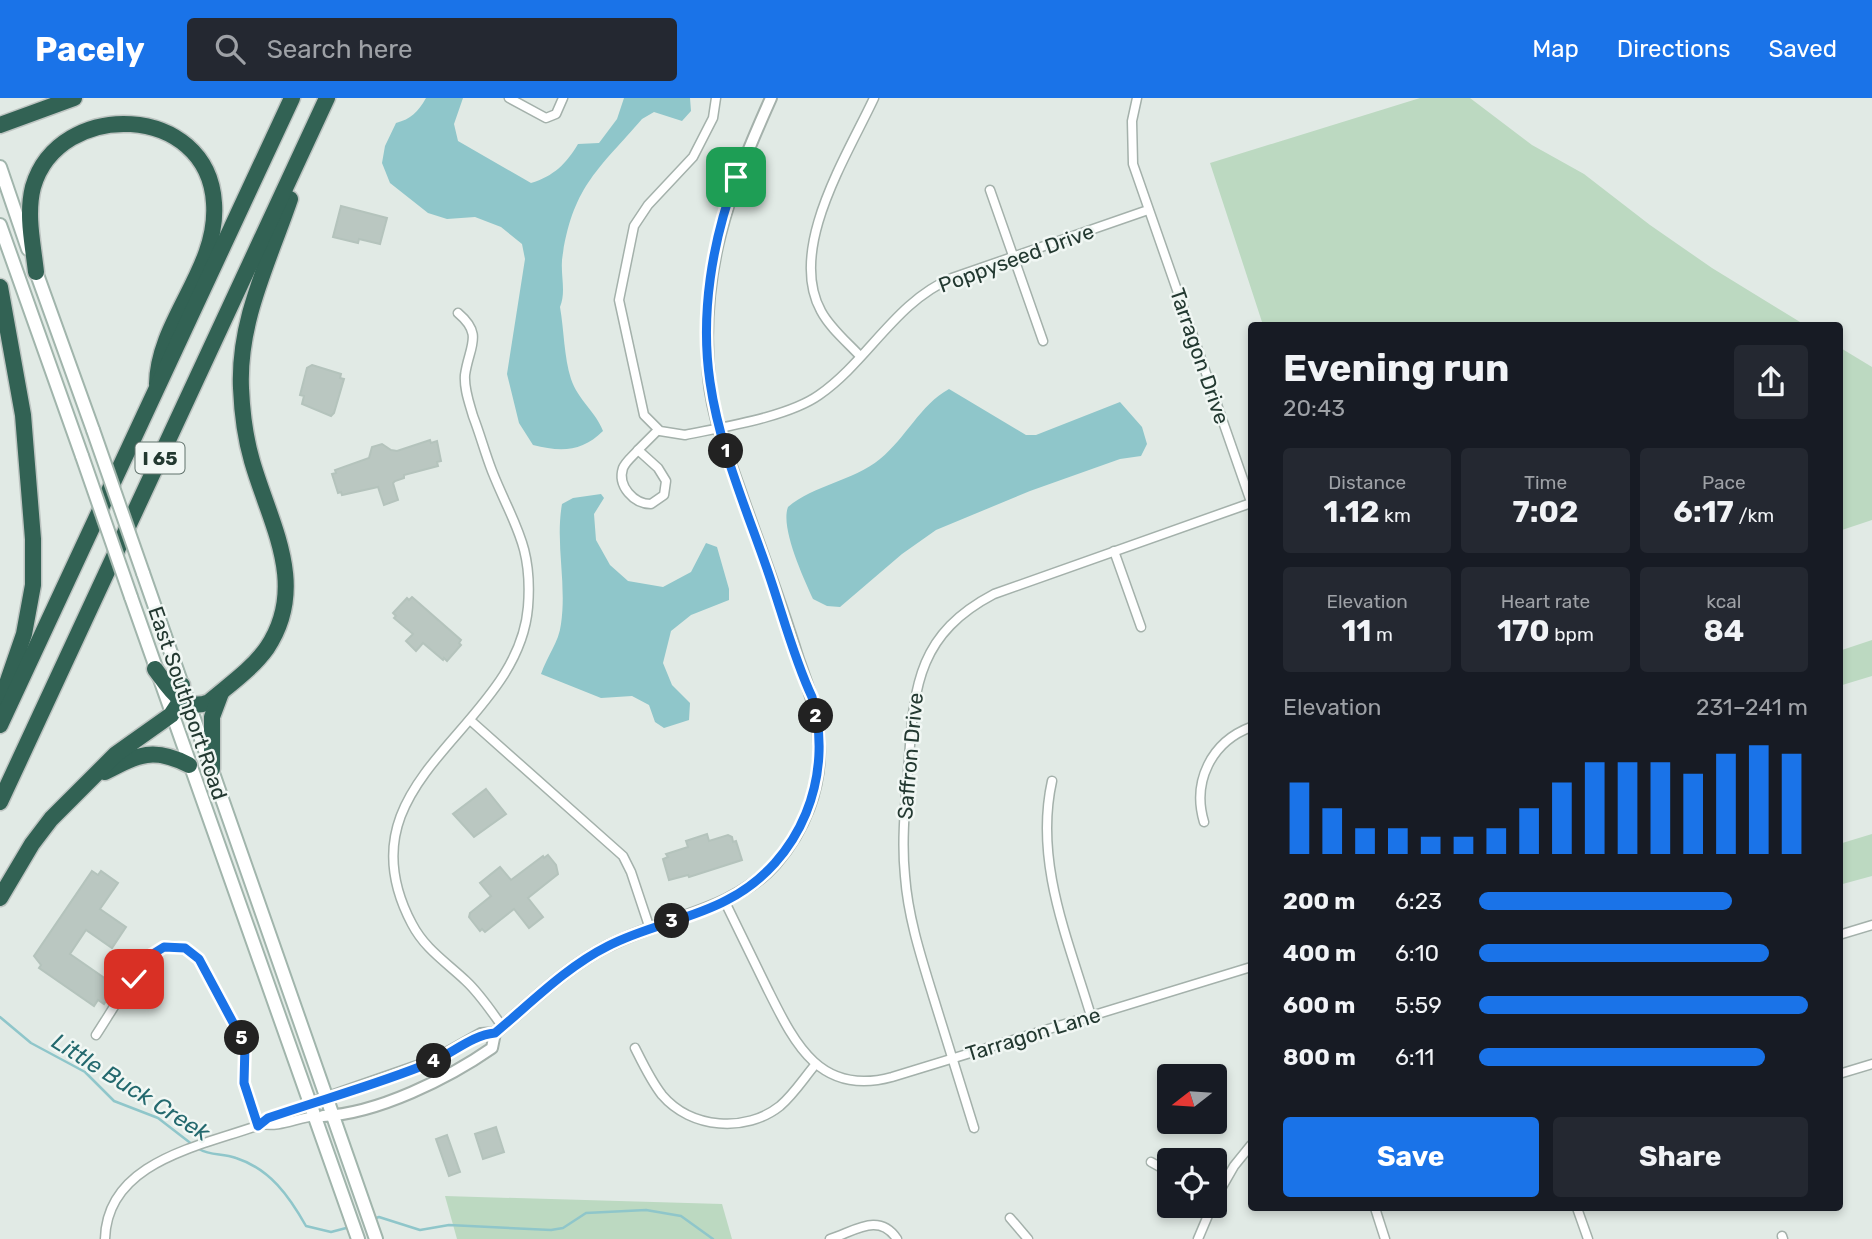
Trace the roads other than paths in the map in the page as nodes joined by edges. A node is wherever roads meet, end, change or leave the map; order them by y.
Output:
1 (74, 98) edge
2 (292, 98) edge
3 (327, 98) edge
4 (509, 98) edge
5 (563, 98) edge
6 (716, 98) edge
7 (771, 98) edge
8 (874, 98) edge
9 (1137, 98) edge
10 (0, 111) edge
11 (320, 114) junction
12 (26, 115) junction
13 (0, 125) edge
14 (0, 167) edge
15 (990, 190) dead end
16 (1148, 209) junction
17 (0, 225) edge
18 (1013, 257) junction
19 (36, 272) junction
20 (0, 287) edge
21 (458, 313) dead end
22 (1043, 341) dead end
23 (860, 356) junction
24 (156, 391) junction
25 (720, 427) junction
26 (658, 430) junction
27 (638, 450) junction
28 (1248, 493) edge
29 (1248, 503) edge
30 (1114, 551) junction
31 (1141, 627) dead end
32 (155, 669) junction
33 (223, 691) junction
34 (184, 696) junction
35 (0, 704) edge
36 (172, 715) junction
37 (470, 720) junction
38 (0, 725) edge
39 (1248, 729) edge
40 (189, 765) junction
41 (212, 769) junction
42 (1052, 781) dead end
43 (88, 782) junction
44 (0, 802) edge
45 (1204, 822) dead end
46 (0, 898) edge
47 (725, 902) junction
48 (1872, 925) edge
49 (650, 929) junction
50 (1843, 934) edge
51 (1248, 968) edge
52 (1091, 1016) junction
53 (499, 1030) junction
54 (96, 1035) dead end
55 (635, 1048) dead end
56 (953, 1059) junction
57 (1872, 1064) edge
58 (815, 1065) junction
59 (1843, 1073) edge
60 (321, 1108) junction
61 (260, 1125) junction
62 (974, 1128) dead end
63 (1248, 1149) edge
64 (1150, 1162) dead end
65 (1157, 1165) edge
66 (1227, 1178) edge
67 (1376, 1211) edge
68 (1578, 1211) edge
69 (1010, 1218) dead end
70 (1207, 1218) edge
71 (105, 1239) edge
72 (358, 1239) edge
73 (376, 1239) edge
74 (830, 1239) edge
75 (897, 1239) edge
76 (1028, 1239) edge
77 (1198, 1239) edge
78 (1385, 1239) edge
79 (1588, 1239) edge

1 - 12 highway
2 - 24 highway, I 65
3 - 11 highway, I 65
4 - 5 street
6 - 26 street
7 - 25 street
8 - 23 street
9 - 16 street, Tarragon Drive
10 - 12 highway
11 - 33 highway
11 - 44 highway, I 65
12 - 13 highway
14 - 19 main road, East Southport Road
15 - 18 street
16 - 18 street, Poppyseed Drive
16 - 28 street, Tarragon Drive
17 - 32 main road, East Southport Road, bridge
18 - 22 street
18 - 23 street, Poppyseed Drive
19 - 24 highway
19 - 34 main road, East Southport Road, bridge
20 - 35 highway
21 - 37 street
23 - 25 street, Poppyseed Drive
24 - 38 highway, I 65
25 - 26 street, Poppyseed Drive
25 - 47 street
26 - 27 street
27 - 27 street
29 - 30 street, Saffron Drive
30 - 31 street
30 - 56 street, Saffron Drive
32 - 34 highway
32 - 36 main road, East Southport Road
33 - 34 highway
33 - 41 highway
34 - 36 highway
34 - 41 main road, East Southport Road
36 - 40 main road, East Southport Road
36 - 43 highway
37 - 49 street
37 - 53 street
39 - 45 street
40 - 43 highway
40 - 60 main road, East Southport Road
41 - 60 main road, East Southport Road
42 - 52 street
43 - 46 highway
47 - 49 street
47 - 58 street
48 - 50 street
49 - 53 street
51 - 52 street, Tarragon Lane
52 - 56 street, Tarragon Lane
53 - 60 street
53 - 60 street
54 - 61 street
55 - 58 street
56 - 58 street, Tarragon Lane
56 - 62 street, Saffron Drive
57 - 59 street
60 - 61 street
60 - 61 street
60 - 72 main road, East Southport Road
60 - 73 main road, East Southport Road
61 - 71 street
63 - 66 street
64 - 65 street
67 - 78 street
68 - 79 street
69 - 76 street
70 - 77 street
74 - 75 street

